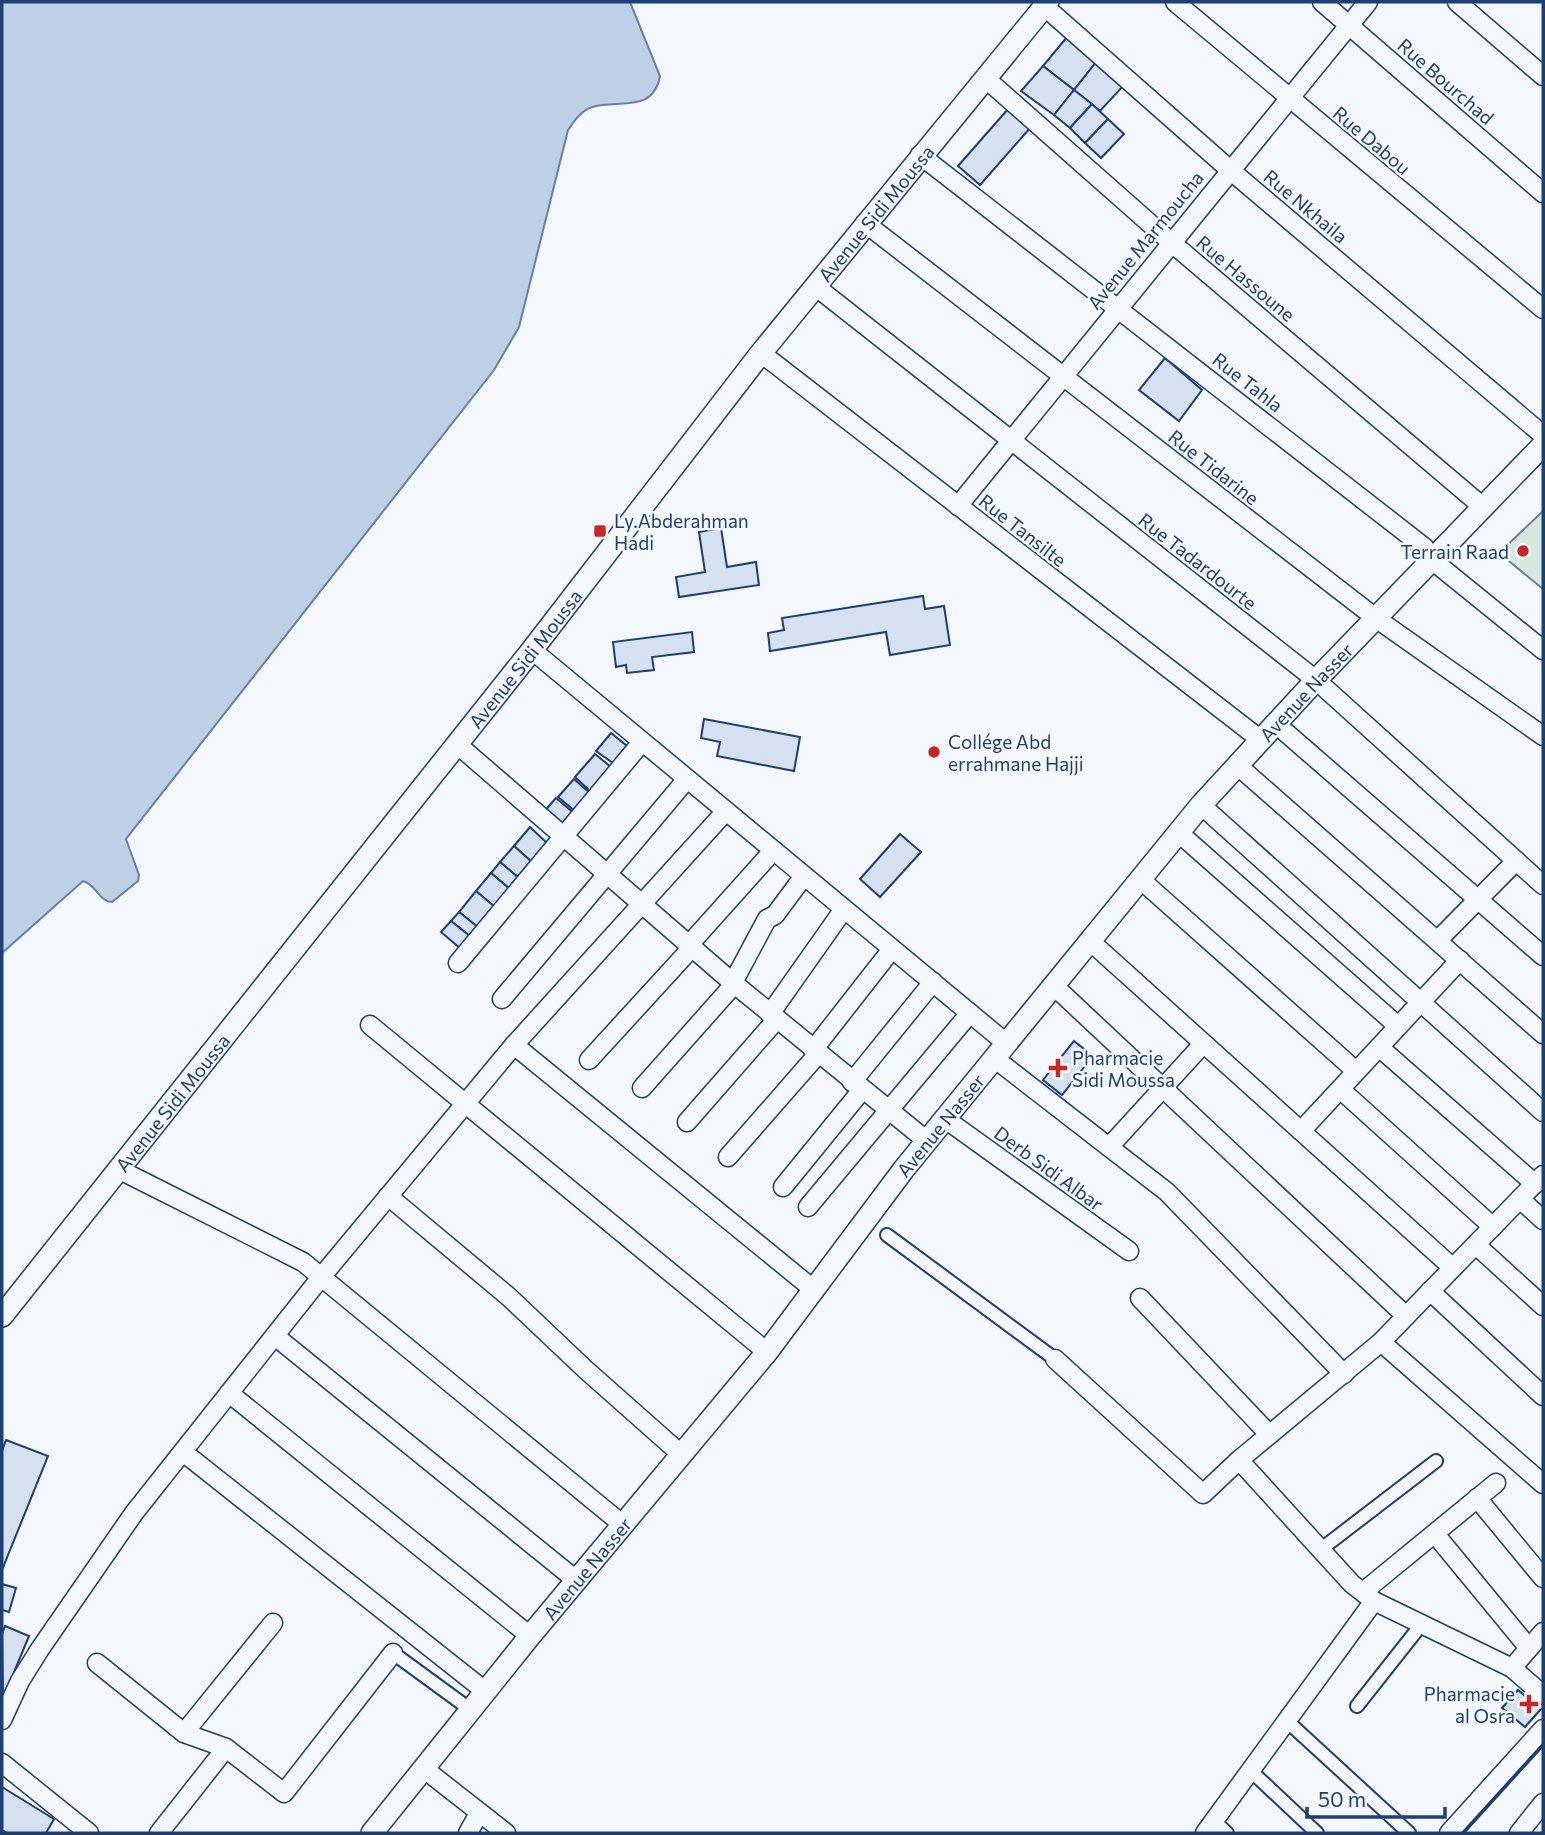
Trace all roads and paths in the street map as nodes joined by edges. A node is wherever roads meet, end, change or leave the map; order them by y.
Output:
1 (1175, 2) edge
2 (1322, 2) edge
3 (1367, 2) edge
4 (1457, 2) edge
5 (1046, 4) edge
6 (1348, 24) junction
7 (1543, 76) edge
8 (985, 78) junction
9 (1287, 97) junction
10 (920, 155) junction
11 (1229, 169) junction
12 (1543, 193) edge
13 (865, 223) junction
14 (1172, 243) junction
15 (815, 286) junction
16 (1117, 307) junction
17 (1543, 309) edge
18 (761, 353) junction
19 (1062, 375) junction
20 (1543, 435) edge
21 (1009, 440) junction
22 (1543, 445) edge
23 (958, 506) junction
24 (1483, 507) junction
25 (1432, 560) junction
26 (1377, 619) junction
27 (532, 650) junction
28 (1543, 650) edge
29 (1316, 680) junction
30 (1276, 724) junction
31 (1543, 736) edge
32 (1261, 740) junction
33 (642, 742) junction
34 (458, 745) junction
35 (1237, 765) junction
36 (687, 779) junction
37 (1201, 805) junction
38 (726, 811) junction
39 (1179, 833) junction
40 (565, 838) junction
41 (773, 851) junction
42 (1516, 861) junction
43 (608, 874) junction
44 (804, 876) junction
45 (1140, 878) junction
46 (1543, 885) edge
47 (1478, 900) junction
48 (643, 904) junction
49 (844, 909) junction
50 (1090, 940) junction
51 (1438, 940) junction
52 (691, 946) junction
53 (892, 949) junction
54 (1543, 956) edge
55 (1460, 960) junction
56 (458, 963) dead end
57 (732, 982) junction
58 (933, 982) junction
59 (1053, 985) junction
60 (502, 999) dead end
61 (1421, 1001) junction
62 (970, 1013) junction
63 (774, 1017) junction
64 (370, 1025) dead end
65 (1398, 1026) junction
66 (1543, 1034) edge
67 (1203, 1044) junction
68 (514, 1045) junction
69 (1379, 1047) junction
70 (1000, 1051) junction
71 (815, 1052) junction
72 (589, 1060) dead end
73 (1356, 1071) junction
74 (857, 1086) junction
75 (642, 1088) dead end
76 (1161, 1089) junction
77 (1340, 1089) junction
78 (466, 1103) junction
79 (889, 1111) junction
80 (1543, 1112) edge
81 (944, 1118) junction
82 (687, 1122) dead end
83 (1301, 1131) junction
84 (927, 1141) junction
85 (1109, 1147) junction
86 (727, 1157) dead end
87 (120, 1170) junction
88 (1539, 1180) edge
89 (783, 1187) dead end
90 (388, 1196) junction
91 (1520, 1199) junction
92 (808, 1207) dead end
93 (1543, 1220) edge
94 (1493, 1227) junction
95 (878, 1228) junction
96 (1476, 1245) junction
97 (1129, 1251) dead end
98 (1453, 1268) junction
99 (322, 1276) junction
100 (813, 1289) junction
101 (1430, 1291) junction
102 (1140, 1298) dead end
103 (1543, 1306) edge
104 (1406, 1315) junction
105 (2, 1316) edge
106 (275, 1336) junction
107 (1381, 1342) junction
108 (767, 1352) junction
109 (1055, 1359) joint
110 (1344, 1374) junction
111 (229, 1393) junction
112 (1543, 1396) edge
113 (1268, 1433) junction
114 (183, 1452) junction
115 (682, 1455) junction
116 (1239, 1460) junction
117 (1436, 1461) dead end
118 (1496, 1483) dead end
119 (1543, 1485) edge
120 (1477, 1498) junction
121 (622, 1524) junction
122 (1434, 1534) junction
123 (1320, 1550) junction
124 (1543, 1578) edge
125 (576, 1580) junction
126 (1368, 1597) junction
127 (273, 1623) dead end
128 (1421, 1625) junction
129 (1543, 1632) edge
130 (530, 1636) junction
131 (1528, 1647) junction
132 (393, 1653) joint
133 (97, 1663) dead end
134 (1511, 1668) junction
135 (485, 1691) junction
136 (1543, 1695) edge
137 (1357, 1706) dead end
138 (471, 1710) junction
139 (2, 1720) edge
140 (1287, 1721) junction
141 (1543, 1729) edge
142 (184, 1732) junction
143 (226, 1748) junction
144 (2, 1763) edge
145 (423, 1768) junction
146 (1251, 1771) junction
147 (1541, 1812) edge
148 (479, 1813) junction
149 (1209, 1827) edge
150 (89, 1833) edge
151 (159, 1833) edge
152 (372, 1833) edge
153 (468, 1833) edge
154 (506, 1833) edge
155 (1227, 1833) edge
156 (1317, 1833) edge
157 (1409, 1833) edge
158 (1449, 1833) edge
159 (1519, 1833) edge

1 - 9 street, Rue Dabou
2 - 6 street, Rue Bourchad
3 - 6 street, Avenue Marmoucha
4 - 7 street
5 - 8 street, Avenue Sidi Moussa
5 - 11 street, Rue Nkhaila
6 - 9 street, Avenue Marmoucha
6 - 12 street, Rue Bourchad
8 - 10 street, Avenue Sidi Moussa
8 - 14 street, Rue Hassoune
9 - 11 street, Avenue Marmoucha
9 - 17 street, Rue Dabou
10 - 13 street, Avenue Sidi Moussa
10 - 16 street, Rue Tahla
11 - 14 street, Avenue Marmoucha
11 - 20 street, Rue Nkhaila
13 - 15 street, Avenue Sidi Moussa
13 - 19 street, Rue Tidarine
14 - 16 street, Avenue Marmoucha
14 - 24 street, Rue Hassoune
15 - 18 street, Avenue Sidi Moussa
15 - 21 street, Rue Tadardourte
16 - 19 street, Avenue Marmoucha
16 - 25 street, Rue Tahla
18 - 23 street, Rue Tansilte
18 - 27 street, Avenue Sidi Moussa
19 - 21 street, Avenue Marmoucha
19 - 26 street, Rue Tidarine
21 - 23 street, Avenue Marmoucha
21 - 29 street, Rue Tadardourte
22 - 24 street, Avenue Nasser
23 - 32 street, Rue Tansilte
24 - 25 street, Avenue Nasser
25 - 26 street, Avenue Nasser
25 - 28 street, Rue Tahla
26 - 29 street, Avenue Nasser
26 - 31 street, Rue Tidarine
27 - 33 street
27 - 34 street, Avenue Sidi Moussa
29 - 30 street, Avenue Nasser
29 - 42 street, Rue Tadardourte
30 - 32 street, Avenue Nasser
30 - 47 street
32 - 35 street, Avenue Nasser
33 - 36 street
33 - 40 street
34 - 40 street
34 - 87 street, Avenue Sidi Moussa
35 - 37 street, Avenue Nasser
35 - 51 street
36 - 38 street
36 - 43 street
37 - 39 street, Avenue Nasser
37 - 61 street
38 - 41 street
38 - 48 street
39 - 45 street, Avenue Nasser
39 - 65 street
40 - 43 street
40 - 56 street
41 - 44 street
41 - 52 street
42 - 46 street, Rue Tadardourte
42 - 47 street
43 - 48 street
43 - 60 street
44 - 49 street
44 - 57 street
45 - 50 street, Avenue Nasser
45 - 73 street
47 - 51 street
47 - 54 street
48 - 52 street
48 - 68 street
49 - 53 street
49 - 63 street
50 - 59 street, Avenue Nasser
50 - 67 street
51 - 55 street
52 - 57 street
52 - 72 street
53 - 58 street
53 - 71 street
55 - 61 street
55 - 66 street
57 - 63 street
57 - 75 street
58 - 62 street
58 - 74 street
59 - 70 street, Avenue Nasser
59 - 76 street
61 - 65 street
61 - 80 street
62 - 70 street
62 - 79 street
63 - 71 street
63 - 82 street
64 - 78 street
65 - 69 street
67 - 76 street
67 - 83 street
68 - 78 street
68 - 100 street
69 - 73 street
69 - 88 street
70 - 81 street, Avenue Nasser
70 - 85 street
71 - 74 street
71 - 86 street
73 - 77 street
74 - 79 street
74 - 89 street
76 - 85 street
76 - 104 street
77 - 83 street
77 - 94 street
78 - 90 street
78 - 108 street
79 - 84 street
79 - 92 street
81 - 84 street, Avenue Nasser
81 - 97 street, Derb Sidi Albar
83 - 98 street
84 - 95 street, Avenue Nasser
85 - 110 street
87 - 99 street
87 - 105 street, Avenue Sidi Moussa
88 - 91 street
90 - 99 street
90 - 115 street
91 - 93 street
91 - 94 street
94 - 96 street
95 - 100 street, Avenue Nasser
95 - 109 street
96 - 98 street
96 - 103 street
98 - 101 street
99 - 106 street
99 - 121 street
100 - 108 street, Avenue Nasser
101 - 104 street
101 - 112 street
102 - 113 street
104 - 107 street
106 - 111 street
106 - 125 street
107 - 110 street
107 - 119 street
108 - 115 street, Avenue Nasser
109 - 116 street
110 - 113 street
111 - 114 street
111 - 130 street
113 - 116 street
114 - 135 street
114 - 139 street
115 - 121 street, Avenue Nasser
116 - 123 street
117 - 123 street
118 - 120 street
120 - 122 street
120 - 124 street
121 - 125 street, Avenue Nasser
122 - 126 street
122 - 131 street
123 - 126 street
125 - 130 street, Avenue Nasser
126 - 128 street
126 - 140 street
127 - 142 street
128 - 134 street
128 - 137 street
129 - 131 street
130 - 135 street, Avenue Nasser
131 - 134 street
132 - 138 street
132 - 143 street
133 - 142 street
134 - 136 street
135 - 138 street, Avenue Nasser
138 - 145 street, Avenue Nasser
140 - 146 street
140 - 157 street
141 - 158 street
142 - 143 street
143 - 151 street
144 - 150 street
145 - 148 street
145 - 152 street, Avenue Nasser
146 - 149 street
146 - 156 street
147 - 159 street
148 - 153 street
148 - 154 street
149 - 155 street

